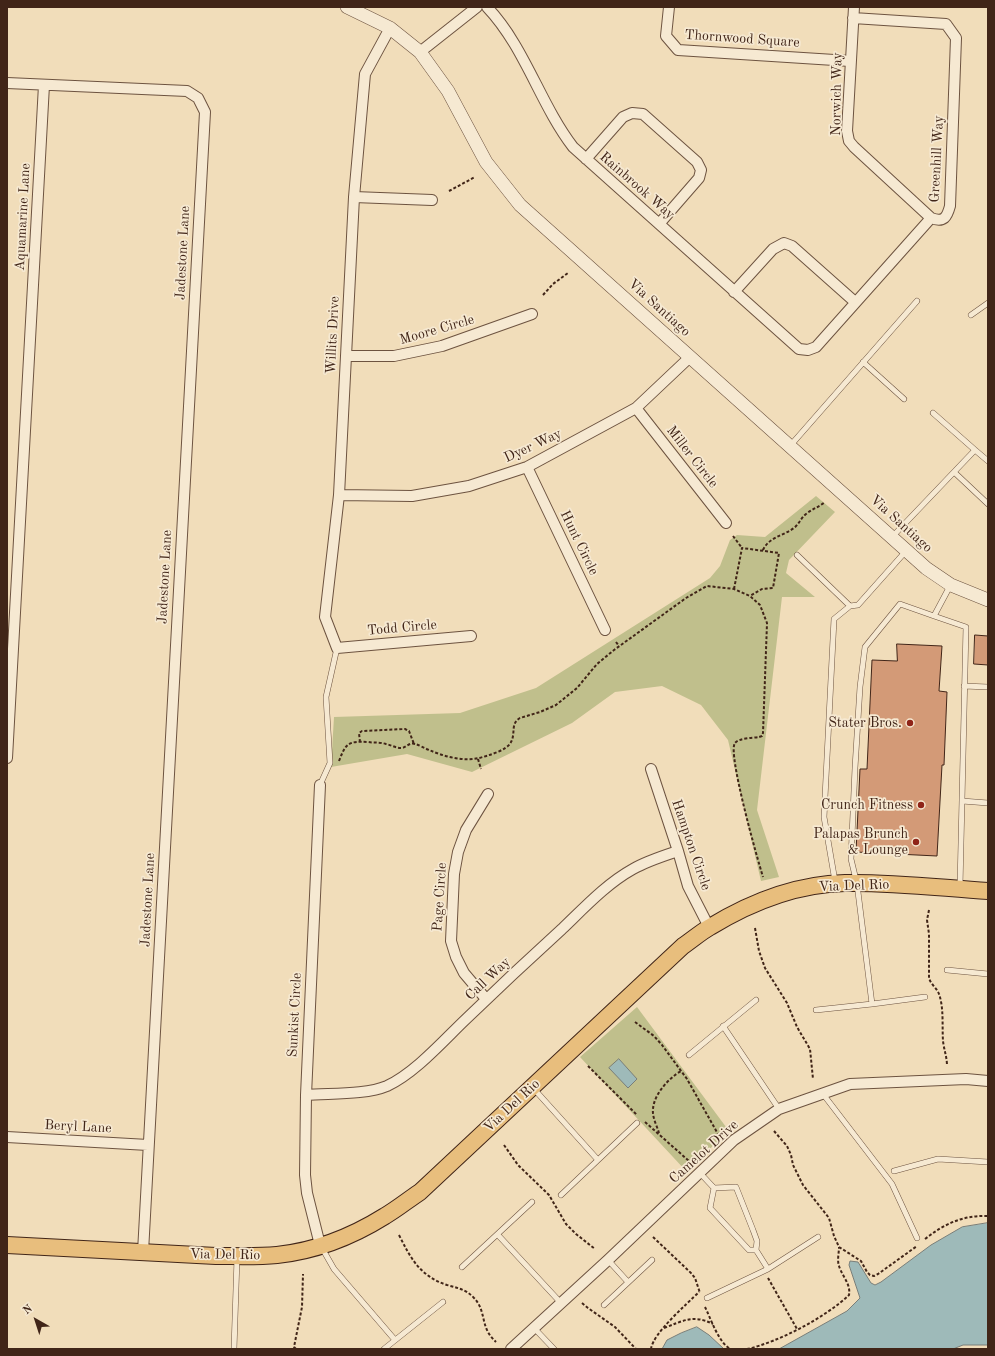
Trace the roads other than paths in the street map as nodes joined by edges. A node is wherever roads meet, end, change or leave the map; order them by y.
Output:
1 (347, 7) edge
2 (477, 7) edge
3 (487, 7) edge
4 (669, 7) edge
5 (854, 7) edge
6 (853, 18) junction
7 (390, 28) junction
8 (420, 52) junction
9 (850, 61) junction
10 (7, 82) edge
11 (44, 85) junction
12 (586, 160) junction
13 (354, 197) junction
14 (432, 200) dead end
15 (931, 218) junction
16 (659, 224) junction
17 (734, 292) junction
18 (918, 301) dead end
19 (855, 302) junction
20 (988, 304) edge
21 (532, 314) dead end
22 (971, 315) dead end
23 (808, 350) joint
24 (346, 356) junction
25 (690, 357) junction
26 (863, 362) junction
27 (904, 399) dead end
28 (636, 408) junction
29 (933, 413) dead end
30 (790, 447) junction
31 (975, 450) junction
32 (988, 461) edge
33 (527, 467) junction
34 (954, 472) junction
35 (338, 496) junction
36 (988, 504) edge
37 (726, 523) dead end
38 (892, 538) junction
39 (906, 551) junction
40 (797, 555) dead end
41 (951, 585) junction
42 (988, 600) edge
43 (850, 606) junction
44 (934, 616) junction
45 (606, 630) dead end
46 (470, 636) dead end
47 (337, 648) junction
48 (964, 686) junction
49 (988, 687) edge
50 (7, 758) edge
51 (651, 769) dead end
52 (320, 785) joint
53 (488, 794) dead end
54 (962, 801) junction
55 (988, 803) edge
56 (678, 851) junction
57 (835, 884) junction
58 (857, 884) junction
59 (960, 889) junction
60 (988, 891) edge
61 (709, 927) junction
62 (947, 970) dead end
63 (988, 974) edge
64 (925, 996) dead end
65 (486, 1000) junction
66 (756, 1000) dead end
67 (872, 1004) junction
68 (816, 1010) dead end
69 (723, 1026) junction
70 (689, 1055) dead end
71 (988, 1081) edge
72 (532, 1087) junction
73 (823, 1094) junction
74 (306, 1095) junction
75 (779, 1109) junction
76 (637, 1123) dead end
77 (7, 1137) edge
78 (148, 1145) junction
79 (598, 1160) junction
80 (988, 1162) edge
81 (894, 1171) dead end
82 (700, 1173) junction
83 (714, 1188) junction
84 (561, 1195) dead end
85 (532, 1202) dead end
86 (498, 1235) junction
87 (818, 1237) dead end
88 (917, 1238) dead end
89 (7, 1245) edge
90 (320, 1245) junction
91 (756, 1250) junction
92 (144, 1252) junction
93 (237, 1256) junction
94 (608, 1260) junction
95 (652, 1260) dead end
96 (462, 1267) dead end
97 (766, 1270) junction
98 (628, 1282) junction
99 (708, 1298) dead end
100 (443, 1302) dead end
101 (561, 1303) junction
102 (604, 1305) dead end
103 (534, 1328) junction
104 (394, 1340) junction
105 (234, 1349) edge
106 (384, 1349) edge
107 (511, 1349) edge
108 (554, 1349) edge

1 - 7 street, Via Santiago
2 - 8 street
3 - 12 street, Rainbrook Way
4 - 9 street, Thornwood Square
5 - 6 street, Norwich Way
6 - 9 street, Norwich Way
6 - 15 street, Greenhill Way
7 - 8 street, Via Santiago
7 - 13 street, Willits Drive
8 - 25 street, Via Santiago
9 - 15 street, Norwich Way
10 - 11 street, Jadestone Lane
11 - 50 street, Aquamarine Lane
11 - 78 street, Jadestone Lane
12 - 16 street, Rainbrook Way
12 - 16 street
13 - 14 street
13 - 24 street, Willits Drive
15 - 19 street, Greenhill Way
16 - 17 street, Rainbrook Way
17 - 19 street
17 - 23 street, Rainbrook Way
18 - 26 lane
19 - 23 street, Greenhill Way
20 - 22 lane
21 - 24 street, Moore Circle
24 - 35 street, Willits Drive
25 - 28 street, Dyer Way
25 - 30 street, Via Santiago
26 - 27 lane
26 - 30 lane
28 - 33 street, Dyer Way
28 - 37 street, Miller Circle
29 - 31 lane
30 - 38 street, Via Santiago
31 - 32 lane
31 - 34 lane
33 - 35 street, Dyer Way
33 - 45 street, Hunt Circle
34 - 36 lane
34 - 38 lane
35 - 47 street, Willits Drive
38 - 39 street, Via Santiago
39 - 41 street, Via Santiago
39 - 43 lane
40 - 43 lane
41 - 42 street, Via Santiago
41 - 44 lane
43 - 57 lane
44 - 48 lane
44 - 58 lane
46 - 47 street, Todd Circle
47 - 52 lane
48 - 49 lane
48 - 54 lane
51 - 56 street, Hampton Circle
52 - 74 street, Sunkist Circle
53 - 65 street, Page Circle
54 - 55 lane
54 - 59 lane
56 - 61 street, Hampton Circle
56 - 65 street, Call Way
57 - 58 main road, Via Del Rio
57 - 61 main road, Via Del Rio
58 - 59 main road, Via Del Rio
58 - 67 lane
59 - 60 main road, Via Del Rio
61 - 72 main road, Via Del Rio
62 - 63 lane
64 - 67 lane
65 - 74 street, Call Way
66 - 69 lane
67 - 68 lane
69 - 70 lane
69 - 75 lane
71 - 73 street, Camelot Drive
72 - 79 lane
72 - 90 main road, Via Del Rio
73 - 75 street, Camelot Drive
73 - 88 lane
74 - 90 street, Sunkist Circle
75 - 82 street, Camelot Drive
76 - 79 lane
77 - 78 street, Beryl Lane
78 - 92 street, Jadestone Lane
79 - 84 lane
80 - 81 lane
82 - 83 lane
82 - 94 street, Camelot Drive
83 - 91 lane
83 - 91 lane
85 - 86 lane
86 - 96 lane
86 - 101 lane
87 - 97 lane
89 - 92 main road, Via Del Rio
90 - 93 main road, Via Del Rio
90 - 104 lane
91 - 97 lane
92 - 93 main road, Via Del Rio
93 - 105 lane
94 - 98 lane
94 - 101 street, Camelot Drive
95 - 98 lane
97 - 99 lane
98 - 102 lane
100 - 104 lane
101 - 103 street, Camelot Drive
103 - 107 street, Camelot Drive
103 - 108 lane
104 - 106 lane

